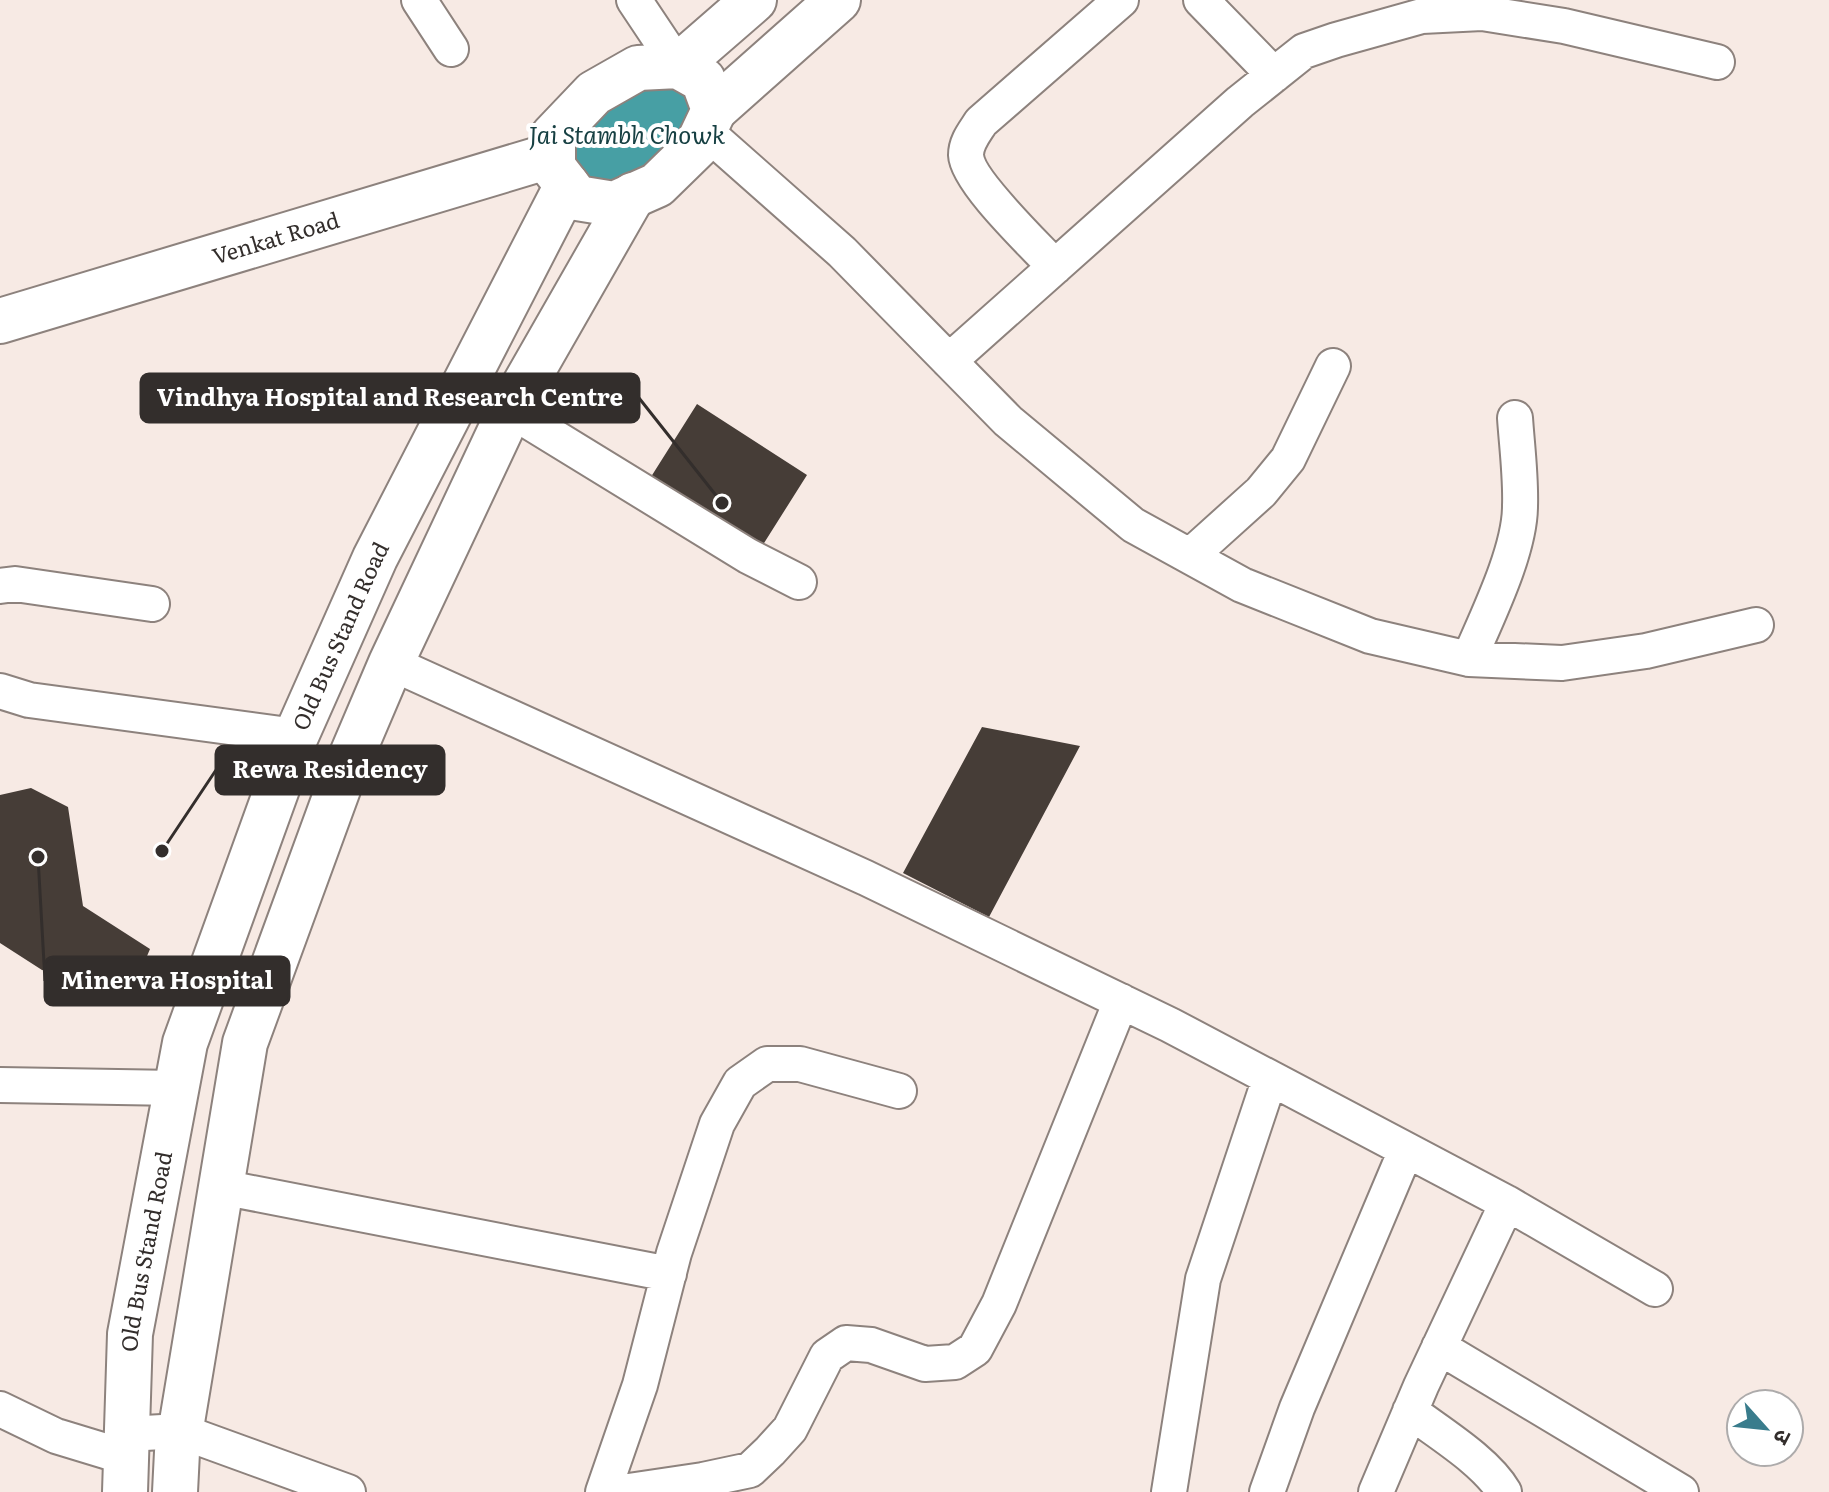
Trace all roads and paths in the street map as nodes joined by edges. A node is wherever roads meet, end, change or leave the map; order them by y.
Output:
1 (419, 0) edge
2 (634, 0) edge
3 (754, 0) edge
4 (838, 0) edge
5 (1121, 0) edge
6 (1201, 0) edge
7 (451, 49) dead end
8 (1717, 62) dead end
9 (678, 66) junction
10 (1274, 75) junction
11 (709, 120) junction
12 (560, 170) junction
13 (633, 195) junction
14 (1055, 267) junction
15 (0, 321) edge
16 (949, 361) junction
17 (1333, 366) dead end
18 (510, 410) junction
19 (1515, 418) dead end
20 (1190, 556) junction
21 (799, 582) dead end
22 (0, 586) edge
23 (152, 604) dead end
24 (1756, 625) dead end
25 (1469, 659) junction
26 (391, 663) junction
27 (0, 691) edge
28 (296, 736) junction
29 (1121, 1001) junction
30 (1270, 1078) junction
31 (0, 1085) edge
32 (177, 1088) junction
33 (899, 1091) dead end
34 (1406, 1150) junction
35 (221, 1187) junction
36 (1507, 1203) junction
37 (669, 1274) junction
38 (1655, 1289) dead end
39 (1439, 1347) junction
40 (0, 1409) edge
41 (1410, 1411) junction
42 (180, 1431) junction
43 (126, 1461) edge
44 (175, 1492) edge
45 (348, 1492) edge
46 (603, 1492) edge
47 (622, 1492) edge
48 (1169, 1492) edge
49 (1267, 1492) edge
50 (1376, 1492) edge
51 (1504, 1492) edge
52 (1681, 1492) edge

1 - 7 street
2 - 9 street
3 - 9 main road
4 - 11 main road
5 - 14 street
6 - 10 street
8 - 10 street
9 - 11 main road
9 - 12 main road
10 - 14 street
11 - 13 main road
11 - 16 street
12 - 13 main road
12 - 15 main road, Venkat Road
12 - 28 main road, Old Bus Stand Road
13 - 18 main road
14 - 16 street
16 - 20 street
17 - 20 street
18 - 21 street
18 - 26 main road
19 - 25 street
20 - 25 street
22 - 23 street
24 - 25 street
26 - 29 street
26 - 35 main road
27 - 28 street
28 - 32 main road, Old Bus Stand Road
29 - 30 street
29 - 47 street
30 - 34 street
30 - 48 street
31 - 32 street
32 - 43 main road, Old Bus Stand Road
33 - 37 street
34 - 36 street
34 - 49 street
35 - 37 street
35 - 42 main road
36 - 38 street
36 - 39 street
37 - 46 street
39 - 41 street
39 - 52 street
40 - 43 street
41 - 50 street
41 - 51 street
42 - 43 street
42 - 44 main road
42 - 45 street

